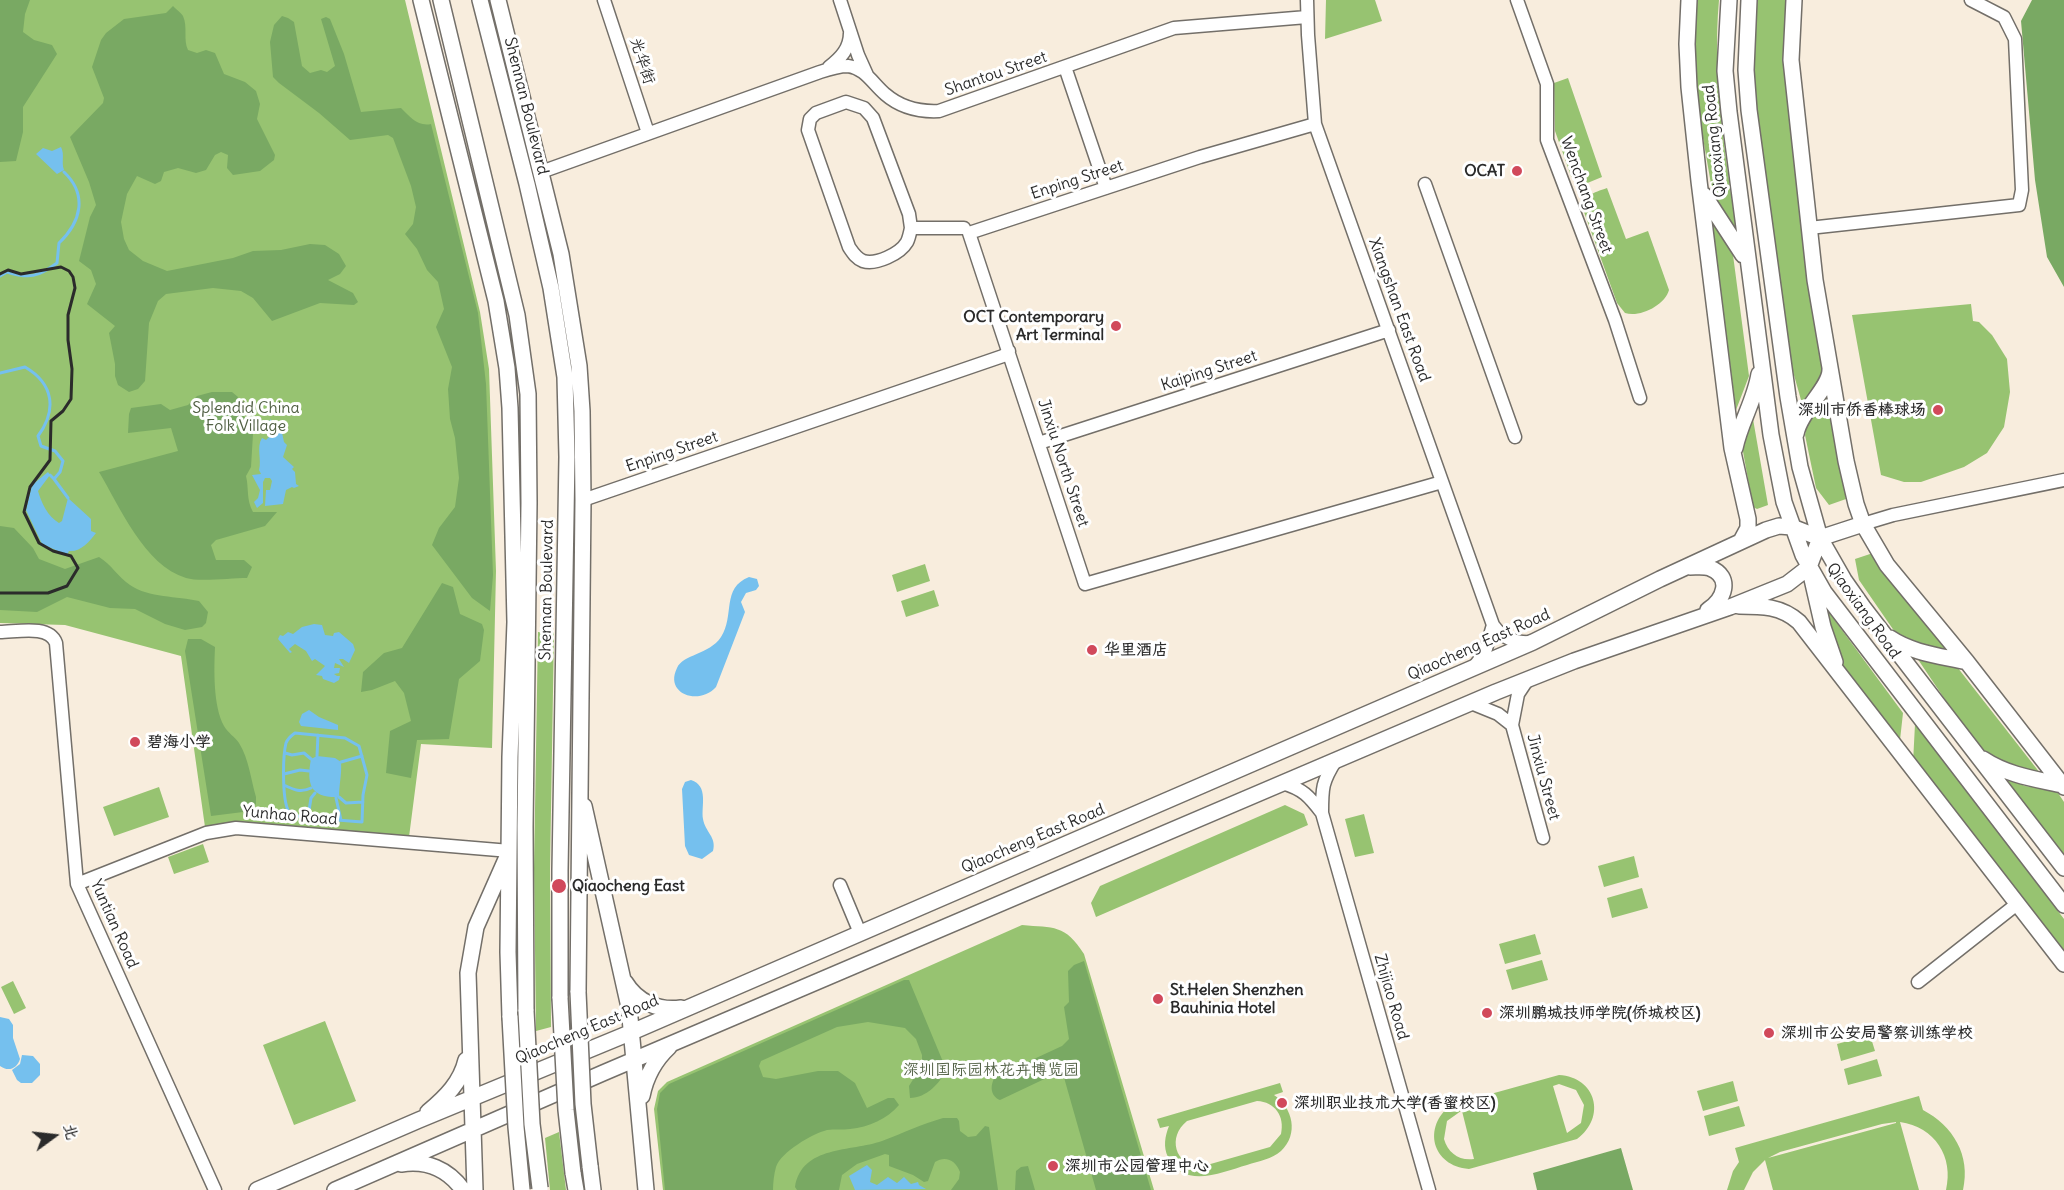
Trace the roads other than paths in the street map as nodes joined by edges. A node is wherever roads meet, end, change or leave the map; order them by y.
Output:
1 (422, 0) edge
2 (441, 0) edge
3 (480, 0) edge
4 (498, 0) edge
5 (604, 0) edge
6 (840, 0) edge
7 (1307, 0) edge
8 (1517, 0) edge
9 (1689, 0) edge
10 (1729, 0) edge
11 (1749, 0) edge
12 (1794, 0) edge
13 (1971, 0) edge
14 (1307, 17) junction
15 (849, 28) junction
16 (512, 60) junction
17 (1065, 67) junction
18 (820, 72) junction
19 (868, 76) junction
20 (1315, 124) junction
21 (648, 133) junction
22 (541, 172) junction
23 (1698, 181) junction
24 (1425, 184) dead end
25 (1106, 188) junction
26 (468, 189) junction
27 (963, 227) junction
28 (911, 228) junction
29 (1809, 228) junction
30 (501, 246) junction
31 (1748, 265) junction
32 (1389, 330) junction
33 (1009, 351) junction
34 (1761, 360) junction
35 (1830, 368) junction
36 (565, 377) junction
37 (1640, 398) dead end
38 (1515, 437) dead end
39 (1795, 440) junction
40 (1039, 443) junction
41 (1735, 460) junction
42 (583, 468) junction
43 (2064, 480) edge
44 (1442, 482) junction
45 (583, 495) junction
46 (529, 503) junction
47 (1863, 524) junction
48 (1792, 527) junction
49 (1820, 538) junction
50 (1741, 541) junction
51 (582, 557) junction
52 (1684, 567) junction
53 (1809, 567) junction
54 (514, 581) junction
55 (1730, 606) junction
56 (565, 611) junction
57 (1690, 621) junction
58 (1493, 625) junction
59 (0, 632) edge
60 (1883, 633) junction
61 (1533, 642) junction
62 (1967, 662) junction
63 (1474, 668) junction
64 (1841, 677) junction
65 (1528, 679) junction
66 (1471, 703) junction
67 (1512, 725) junction
68 (1976, 754) junction
69 (1336, 760) junction
70 (579, 779) junction
71 (1282, 783) junction
72 (2063, 786) edge
73 (1322, 813) junction
74 (1543, 838) dead end
75 (510, 851) junction
76 (2064, 868) edge
77 (77, 884) junction
78 (840, 885) dead end
79 (2017, 904) junction
80 (2064, 905) edge
81 (860, 933) junction
82 (2064, 964) edge
83 (623, 978) junction
84 (1918, 982) dead end
85 (690, 1007) junction
86 (632, 1032) junction
87 (469, 1039) junction
88 (673, 1043) junction
89 (635, 1059) junction
90 (471, 1098) junction
91 (640, 1110) junction
92 (419, 1120) junction
93 (472, 1130) junction
94 (389, 1166) junction
95 (540, 1189) edge
96 (215, 1190) edge
97 (257, 1190) edge
98 (335, 1190) edge
99 (463, 1190) edge
100 (475, 1190) edge
101 (522, 1190) edge
102 (576, 1190) edge
103 (593, 1190) edge
104 (646, 1190) edge
105 (1429, 1190) edge

1 - 26 main road
2 - 30 main road, Shennan Boulevard
3 - 16 main road
3 - 36 main road, Shennan Boulevard
4 - 16 main road
5 - 21 street, 光华街
6 - 15 street
7 - 14 street, Xiangshan East Road
8 - 37 street, Wenchang Street
9 - 23 main road
10 - 31 main road, Qiaoxiang Road
11 - 39 main road, Qiaoxiang Road
12 - 29 main road
13 - 29 street
14 - 17 street, Shantou Street
14 - 20 street, Xiangshan East Road
15 - 18 street
15 - 19 street
16 - 22 main road
17 - 19 street, Shantou Street
17 - 25 street
18 - 19 street, Shantou Street
18 - 21 street, Shantou Street
20 - 25 street, Enping Street
20 - 32 street, Xiangshan East Road
21 - 22 street, Shantou Street
22 - 42 main road
23 - 31 main road
23 - 41 main road
24 - 38 street
25 - 27 street, Enping Street
26 - 30 main road
26 - 54 main road
27 - 28 street, Enping Street
27 - 33 street
28 - 28 street
29 - 35 main road
30 - 46 main road, Shennan Boulevard
31 - 34 main road, Qiaoxiang Road
32 - 40 street, Kaiping Street
32 - 44 street, Xiangshan East Road
33 - 40 street, Jinxiu North Street
33 - 45 street, Enping Street
34 - 41 main road
34 - 48 main road, Qiaoxiang Road
35 - 39 main road
35 - 47 main road
36 - 42 main road
36 - 56 main road, Shennan Boulevard
39 - 49 main road, Qiaoxiang Road
40 - 44 street, Jinxiu North Street
41 - 50 main road
42 - 45 main road
43 - 47 street
44 - 58 street, Xiangshan East Road
45 - 51 main road
46 - 54 main road
46 - 95 main road, Shennan Boulevard, bridge
47 - 49 main road
47 - 62 main road
48 - 49 main road
48 - 50 main road, Qiaocheng East Road
48 - 53 main road, Qiaoxiang Road
49 - 53 main road
49 - 60 main road, Qiaoxiang Road
50 - 52 main road, Qiaocheng East Road
51 - 56 main road
51 - 70 main road
52 - 57 main road
52 - 61 main road, Qiaocheng East Road
53 - 55 main road
53 - 64 main road
53 - 80 main road, Qiaoxiang Road
54 - 75 main road
55 - 57 main road
55 - 64 main road
56 - 102 main road, Shennan Boulevard, bridge
57 - 65 main road
58 - 61 street
58 - 63 street
59 - 77 street, Yuntian Road
60 - 62 main road
60 - 68 main road, Qiaoxiang Road
61 - 63 main road, Qiaocheng East Road
62 - 72 main road
63 - 81 main road, Qiaocheng East Road
64 - 79 main road
65 - 66 main road
65 - 67 street, Jinxiu Street
66 - 67 street, Jinxiu Street
66 - 69 main road
67 - 74 street, Jinxiu Street
68 - 72 main road
68 - 76 main road, Qiaoxiang Road
69 - 71 main road
69 - 73 street, Zhijiao Road
70 - 83 main road
70 - 103 main road, bridge
71 - 73 street, Zhijiao Road
71 - 88 main road
73 - 105 street, Zhijiao Road
75 - 77 street, Yunhao Road
75 - 87 main road
75 - 101 main road, bridge
77 - 96 street, Yuntian Road
78 - 81 street
79 - 82 main road
79 - 84 street
81 - 85 main road, Qiaocheng East Road
83 - 85 main road
83 - 86 main road
85 - 86 main road, Qiaocheng East Road
86 - 89 main road
86 - 90 main road, Qiaocheng East Road
87 - 90 main road
87 - 92 main road
88 - 89 main road
88 - 91 main road
89 - 91 main road
89 - 93 main road
90 - 92 main road, Qiaocheng East Road
90 - 93 main road
91 - 104 main road
92 - 97 main road, Qiaocheng East Road
93 - 94 main road
93 - 100 main road
94 - 98 main road
94 - 99 main road

